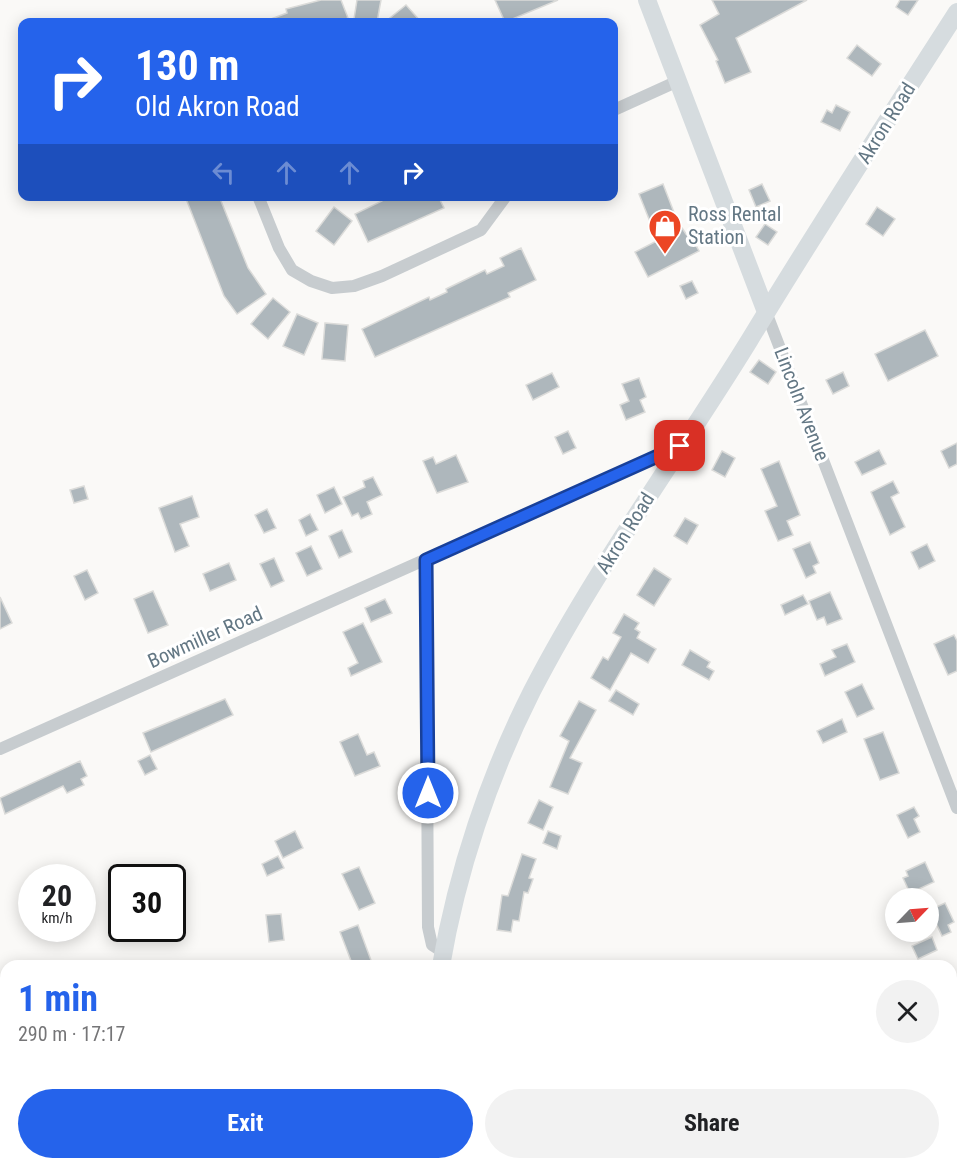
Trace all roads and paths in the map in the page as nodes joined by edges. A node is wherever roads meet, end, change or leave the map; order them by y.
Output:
1 (647, 0) edge
2 (957, 12) edge
3 (678, 81) junction
4 (618, 108) edge
5 (260, 201) edge
6 (502, 201) edge
7 (766, 312) junction
8 (680, 446) junction
9 (426, 560) junction
10 (0, 749) edge
11 (957, 808) edge
12 (442, 959) edge

1 - 3 main road, Lincoln Avenue
2 - 7 main road, Akron Road
3 - 4 street
3 - 7 main road, Lincoln Avenue
5 - 6 street
7 - 8 main road, Akron Road
7 - 11 street, Lincoln Avenue
8 - 9 street, Bowmiller Road
8 - 12 main road, Akron Road
9 - 10 street, Bowmiller Road
9 - 12 street

